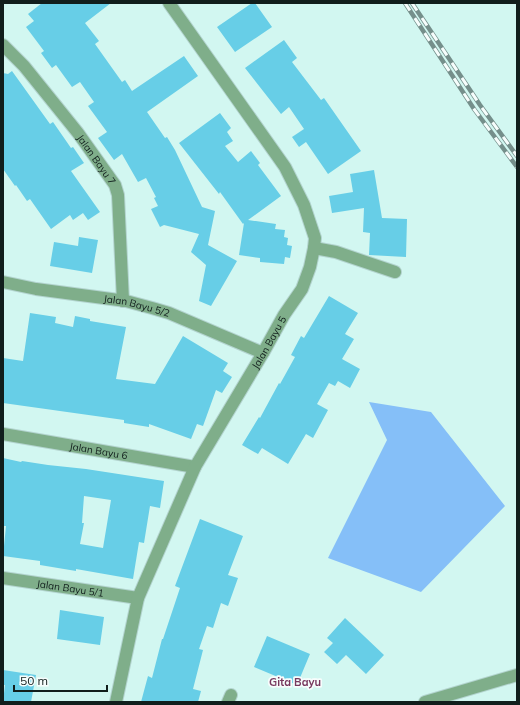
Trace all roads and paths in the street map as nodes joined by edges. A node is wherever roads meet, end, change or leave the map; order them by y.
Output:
1 (169, 3) edge
2 (3, 45) edge
3 (314, 248) junction
4 (395, 272) dead end
5 (3, 282) edge
6 (123, 301) junction
7 (263, 353) junction
8 (3, 434) edge
9 (195, 467) junction
10 (3, 578) edge
11 (138, 598) junction
12 (517, 675) edge
13 (116, 702) edge
14 (425, 702) edge

1 - 3 street, Jalan Bayu 5
2 - 6 street, Jalan Bayu 7
3 - 4 street
3 - 7 street, Jalan Bayu 5
5 - 6 street, Jalan Bayu 5/2
6 - 7 street, Jalan Bayu 5/2
7 - 9 street, Jalan Bayu 5
8 - 9 street, Jalan Bayu 6
9 - 11 street, Jalan Bayu 5
10 - 11 street, Jalan Bayu 5/1
11 - 13 street, Jalan Bayu 5
12 - 14 street

